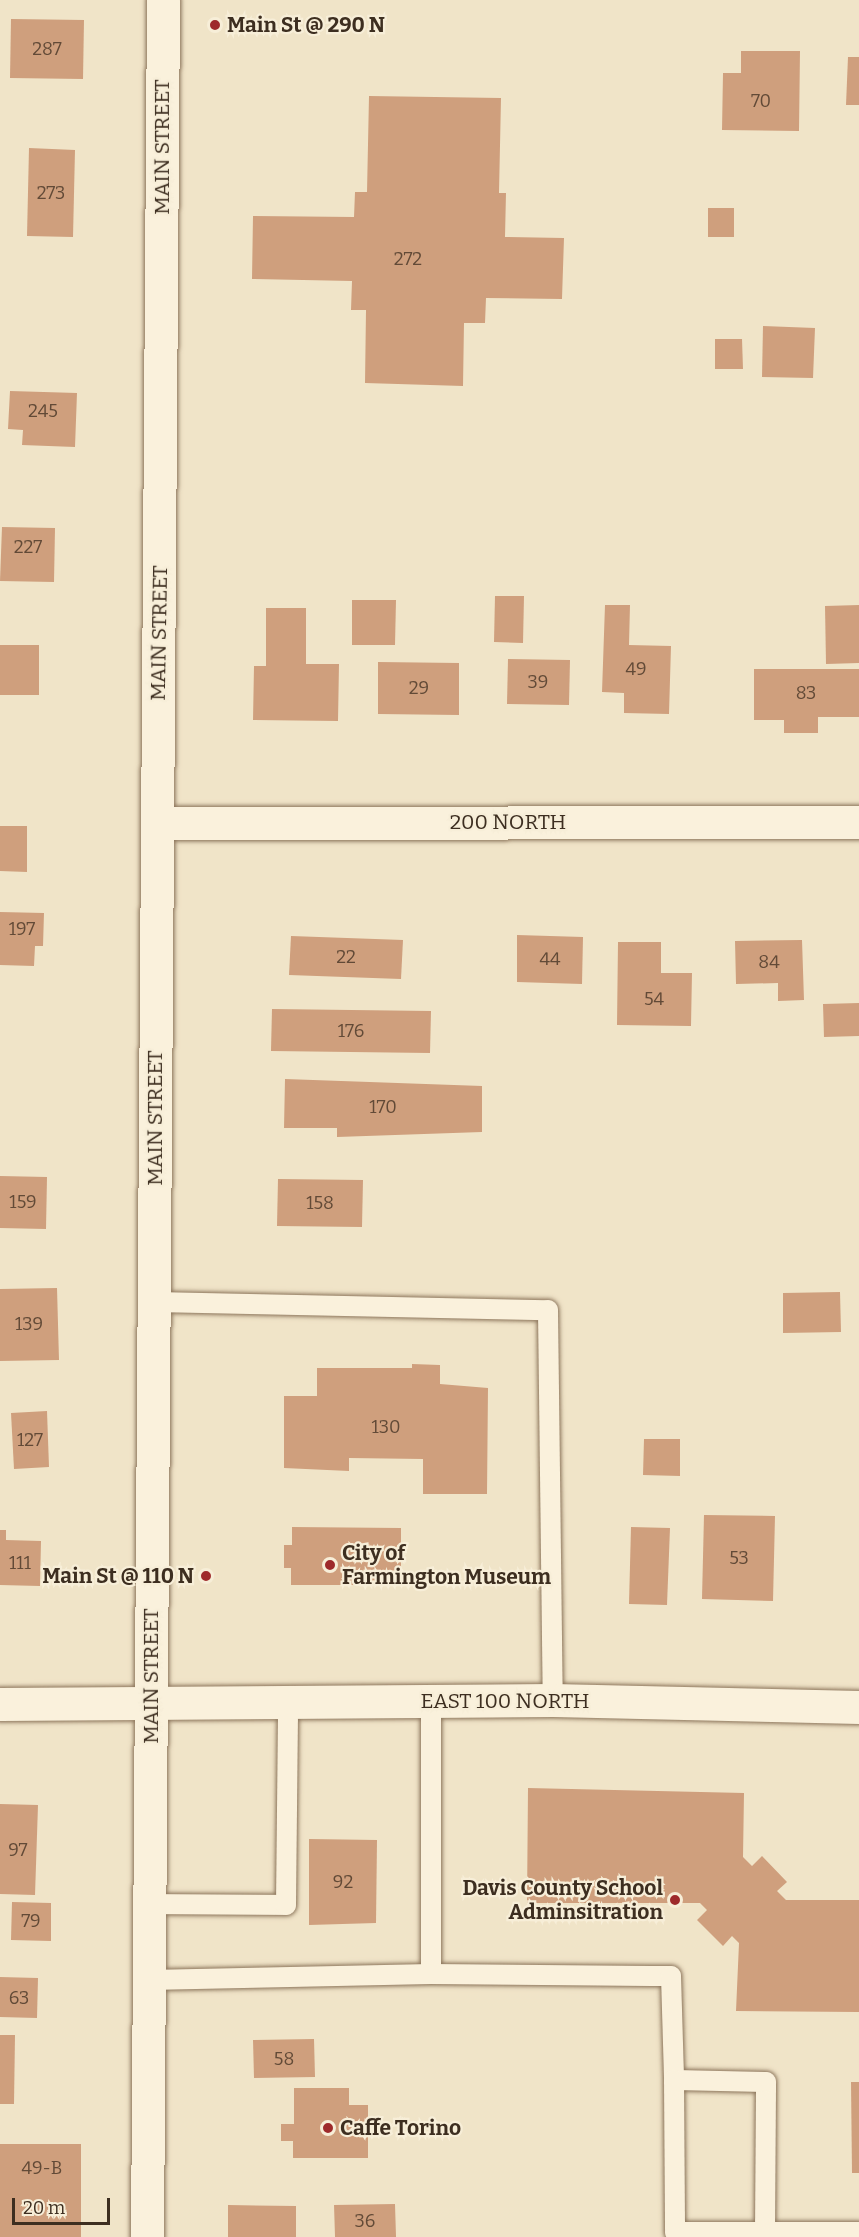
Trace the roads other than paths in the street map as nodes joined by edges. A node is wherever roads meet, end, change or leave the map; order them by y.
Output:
1 (163, 0) edge
2 (859, 822) edge
3 (157, 823) junction
4 (153, 1302) junction
5 (431, 1700) junction
6 (553, 1700) junction
7 (288, 1702) junction
8 (151, 1703) junction
9 (0, 1704) edge
10 (859, 1707) edge
11 (150, 1904) junction
12 (431, 1974) junction
13 (149, 1980) junction
14 (674, 2080) junction
15 (765, 2232) junction
16 (859, 2232) edge
17 (675, 2235) edge
18 (147, 2237) edge

1 - 3 main road, MAIN STREET
2 - 3 main road, 200 NORTH
3 - 4 main road, MAIN STREET
4 - 6 lane
4 - 8 main road, MAIN STREET
5 - 6 main road, EAST 100 NORTH
5 - 7 main road, EAST 100 NORTH
5 - 12 lane
6 - 10 main road, EAST 100 NORTH
7 - 8 main road, EAST 100 NORTH
7 - 11 lane
8 - 9 main road, EAST 100 NORTH
8 - 11 main road, MAIN STREET
11 - 13 main road, MAIN STREET
12 - 13 lane
12 - 14 lane
13 - 18 main road, MAIN STREET
14 - 15 lane
14 - 17 lane
15 - 16 lane
15 - 17 lane

